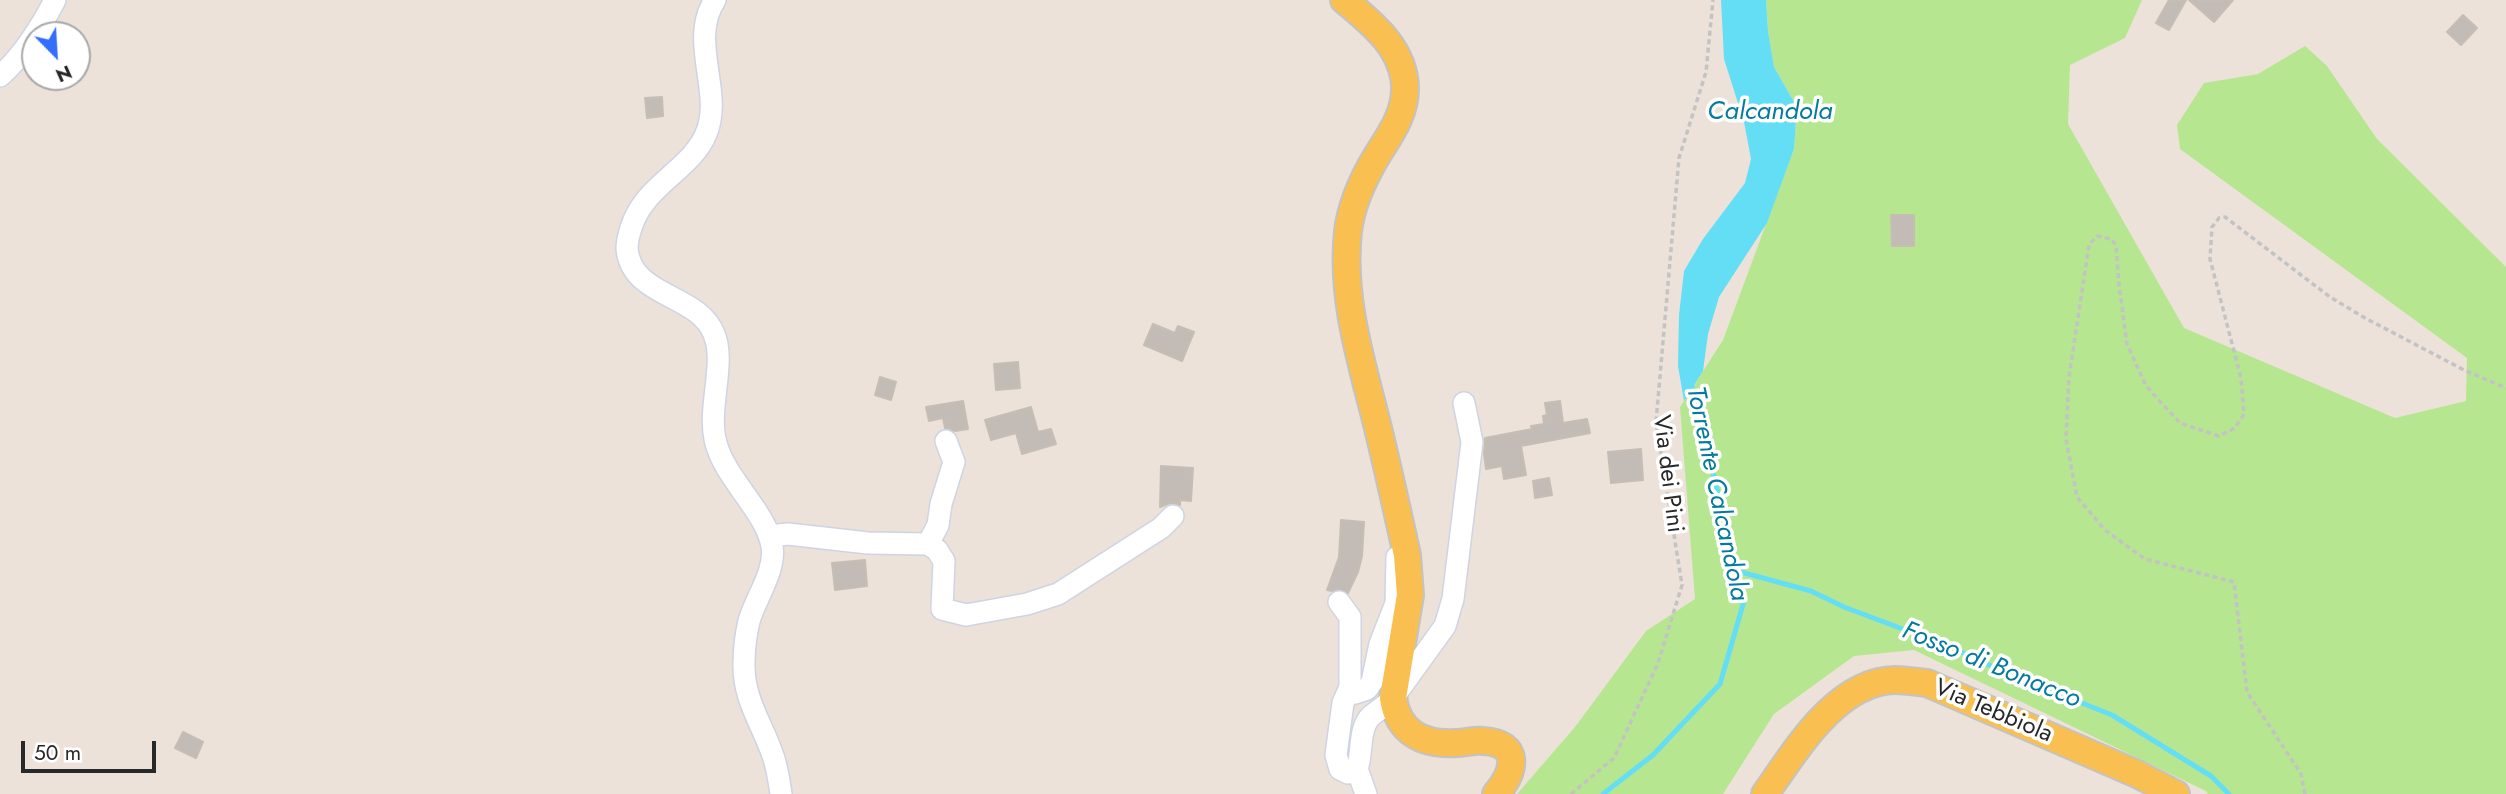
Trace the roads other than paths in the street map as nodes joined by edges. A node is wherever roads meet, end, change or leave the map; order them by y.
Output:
1 (55, 0) edge
2 (715, 0) edge
3 (1344, 0) edge
4 (0, 76) edge
5 (1464, 403) dead end
6 (946, 441) dead end
7 (1397, 509) junction
8 (1172, 516) dead end
9 (769, 536) junction
10 (928, 544) junction
11 (1339, 602) dead end
12 (1348, 692) junction
13 (1393, 698) junction
14 (1356, 769) junction
15 (781, 794) edge
16 (1366, 794) edge
17 (1496, 794) edge
18 (1765, 794) edge
19 (2176, 794) edge

1 - 4 street
2 - 9 street
3 - 7 main road
5 - 13 street
6 - 10 street
7 - 12 street
7 - 13 main road
8 - 10 street
9 - 10 street
9 - 15 street
11 - 12 street
12 - 14 street
13 - 14 street
13 - 17 main road
14 - 16 street
18 - 19 main road, Via Tebbiola

